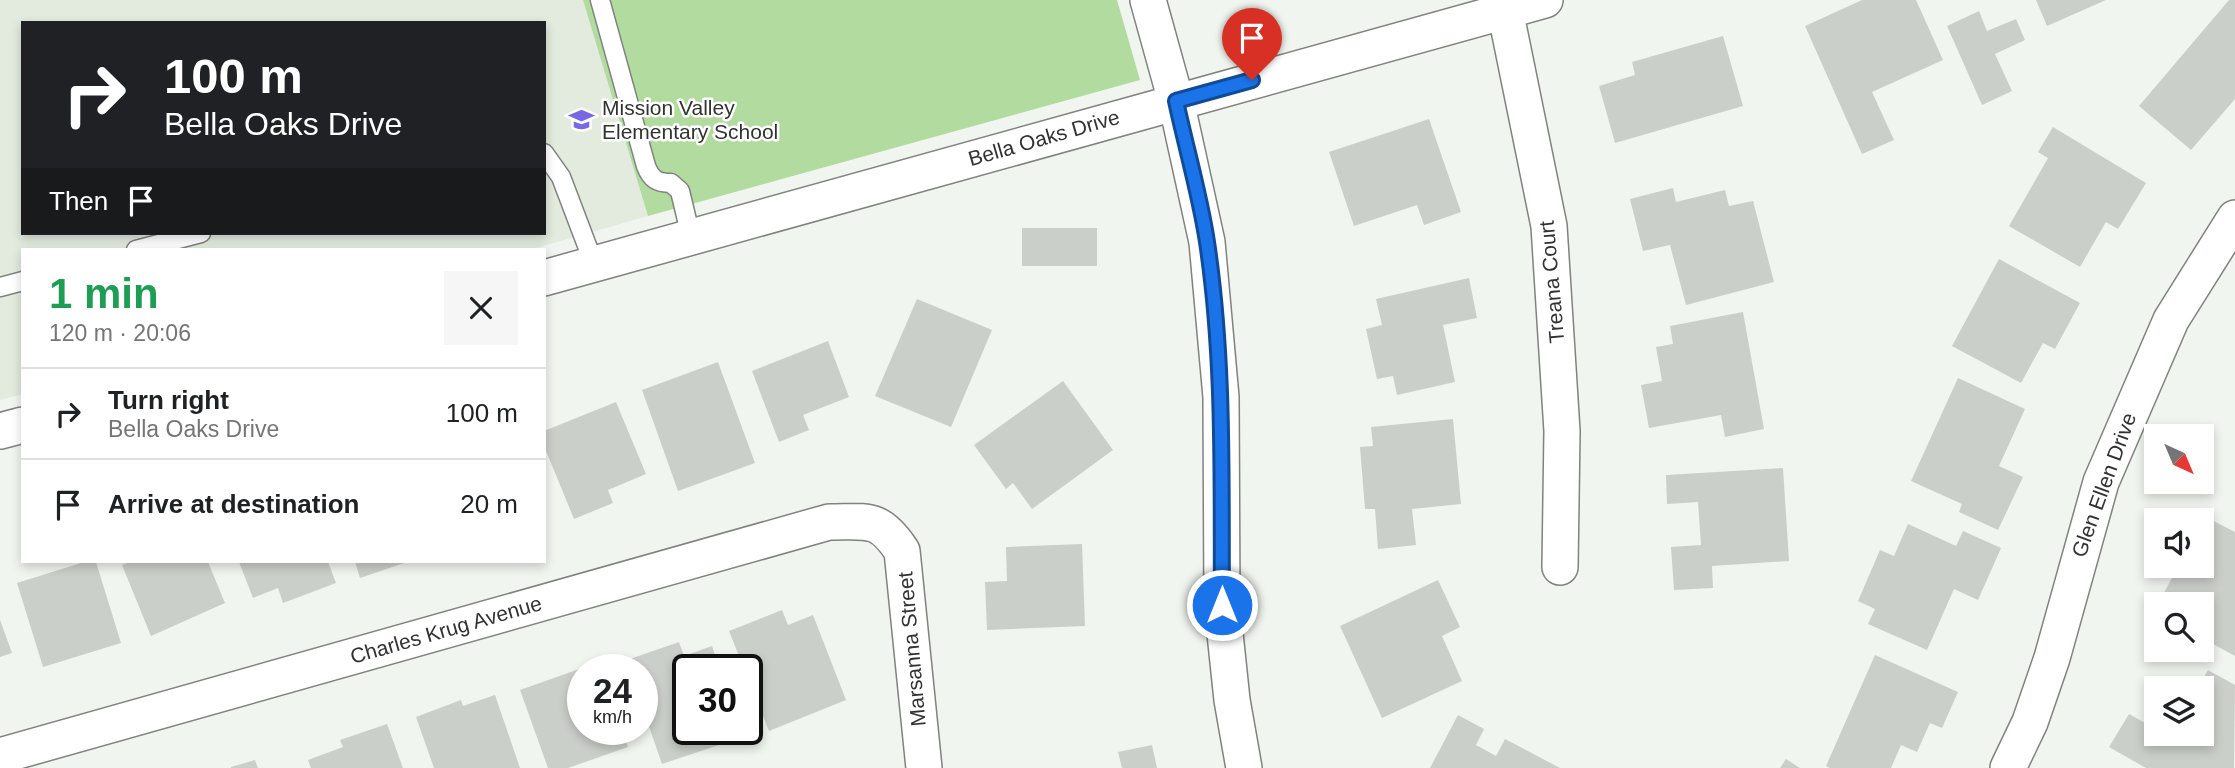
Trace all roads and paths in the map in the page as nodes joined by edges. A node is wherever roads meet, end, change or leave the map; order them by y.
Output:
1 (600, 0) edge
2 (1148, 0) edge
3 (1545, 0) edge
4 (1505, 6) edge
5 (1176, 101) junction
6 (546, 156) edge
7 (2235, 218) edge
8 (193, 235) edge
9 (691, 237) junction
10 (144, 248) edge
11 (594, 264) junction
12 (546, 277) edge
13 (21, 282) edge
14 (0, 287) edge
15 (21, 426) edge
16 (0, 431) edge
17 (891, 534) joint
18 (1560, 568) dead end
19 (0, 756) edge
20 (924, 768) edge
21 (1244, 768) edge
22 (2008, 768) edge

1 - 9 lane
2 - 5 street
3 - 4 street, Bella Oaks Drive
4 - 5 street, Bella Oaks Drive
4 - 18 street, Treana Court
5 - 9 street, Bella Oaks Drive
5 - 21 street
6 - 11 lane
7 - 22 street, Glen Ellen Drive
8 - 10 lane
9 - 11 street, Bella Oaks Drive
11 - 12 street, Bella Oaks Drive
13 - 14 lane
15 - 16 street
17 - 19 street, Charles Krug Avenue
17 - 20 street, Marsanna Street

